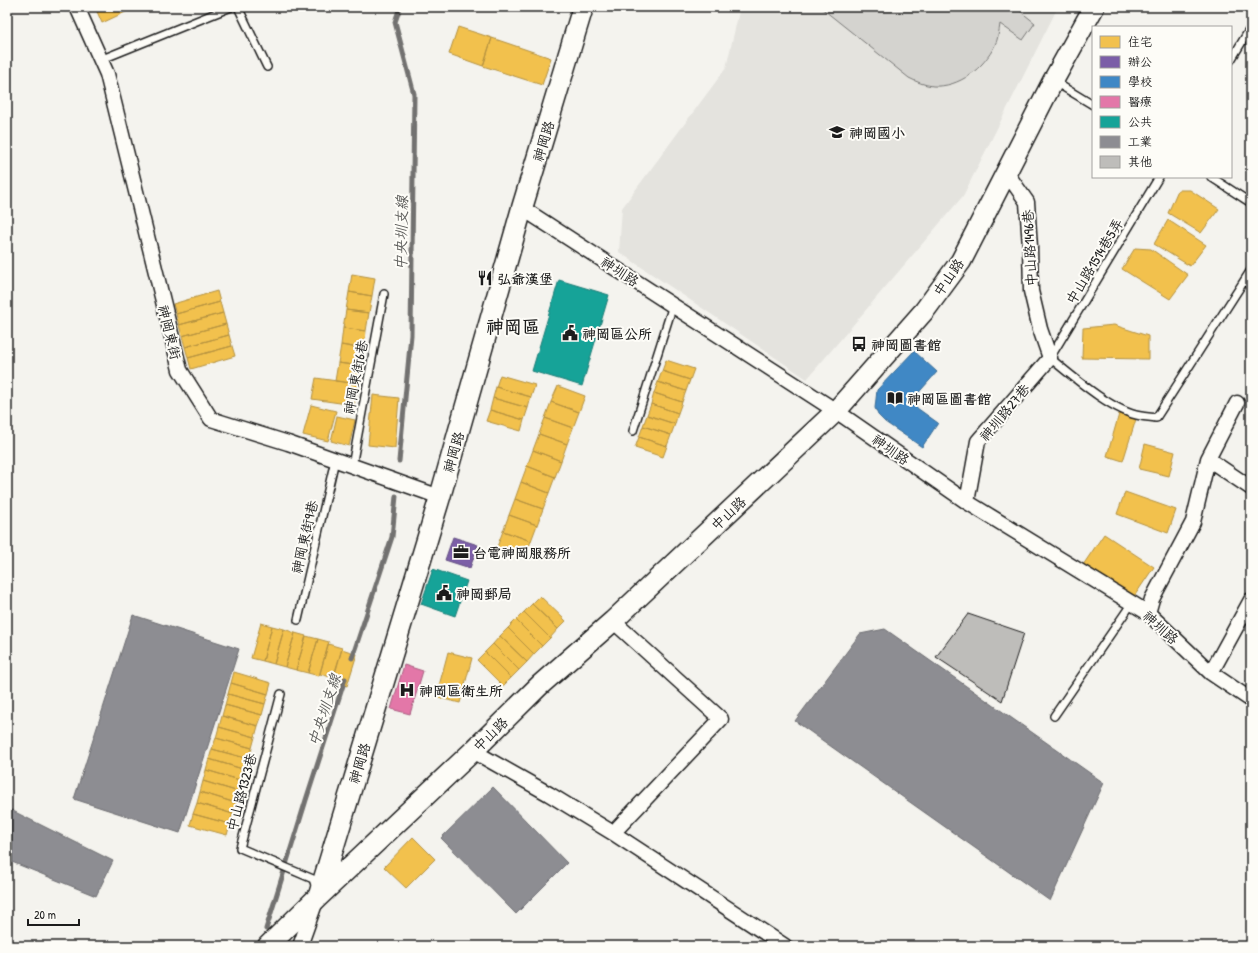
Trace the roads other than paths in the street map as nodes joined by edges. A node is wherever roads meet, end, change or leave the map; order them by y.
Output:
1 (77, 7) edge
2 (231, 7) edge
3 (238, 7) edge
4 (583, 7) edge
5 (1094, 7) edge
6 (1251, 27) edge
7 (1232, 58) edge
8 (100, 60) junction
9 (267, 67) dead end
10 (1053, 81) junction
11 (1092, 104) edge
12 (1006, 172) junction
13 (1158, 178) edge
14 (1213, 178) edge
15 (1251, 203) edge
16 (522, 208) junction
17 (1251, 270) edge
18 (384, 294) dead end
19 (673, 305) junction
20 (1050, 358) junction
21 (1237, 403) dead end
22 (836, 411) junction
23 (633, 431) dead end
24 (1208, 459) junction
25 (336, 460) junction
26 (352, 466) junction
27 (1251, 488) edge
28 (440, 497) junction
29 (967, 502) junction
30 (1251, 600) edge
31 (1132, 603) junction
32 (1148, 613) junction
33 (298, 620) dead end
34 (613, 621) junction
35 (1211, 673) junction
36 (281, 694) dead end
37 (1251, 700) edge
38 (1054, 716) dead end
39 (474, 750) junction
40 (613, 833) junction
41 (318, 896) junction
42 (268, 946) edge
43 (300, 946) edge
44 (785, 946) edge

1 - 8 street, 神岡東街
2 - 8 lane
3 - 9 lane
4 - 16 street, 神岡路
5 - 10 street, 中山路
6 - 7 lane
8 - 25 street, 神岡東街
10 - 11 lane
10 - 12 street, 中山路
12 - 20 street, 中山路1496巷
12 - 22 street, 中山路
13 - 20 lane, 中山路1514巷5弄
14 - 15 lane
16 - 19 street, 神圳路
16 - 28 street, 神岡路
17 - 20 lane
18 - 26 lane, 神岡東街6巷
19 - 22 street, 神圳路
19 - 23 lane
20 - 29 street, 神圳路27巷
21 - 24 street
22 - 29 street, 神圳路
22 - 34 street, 中山路
24 - 27 street
24 - 32 street
25 - 26 street, 神岡東街
25 - 33 lane, 神岡東街9巷
26 - 28 street, 神岡東街
28 - 41 street, 神岡路
29 - 31 street, 神圳路
30 - 35 street
31 - 32 street, 神圳路
31 - 38 lane
32 - 35 street, 神圳路
34 - 39 street, 中山路
34 - 40 street
35 - 37 street, 神圳路
36 - 41 lane, 中山路1323巷
39 - 40 street
39 - 41 street, 中山路
40 - 44 street
41 - 42 street, 中山路
41 - 43 street

